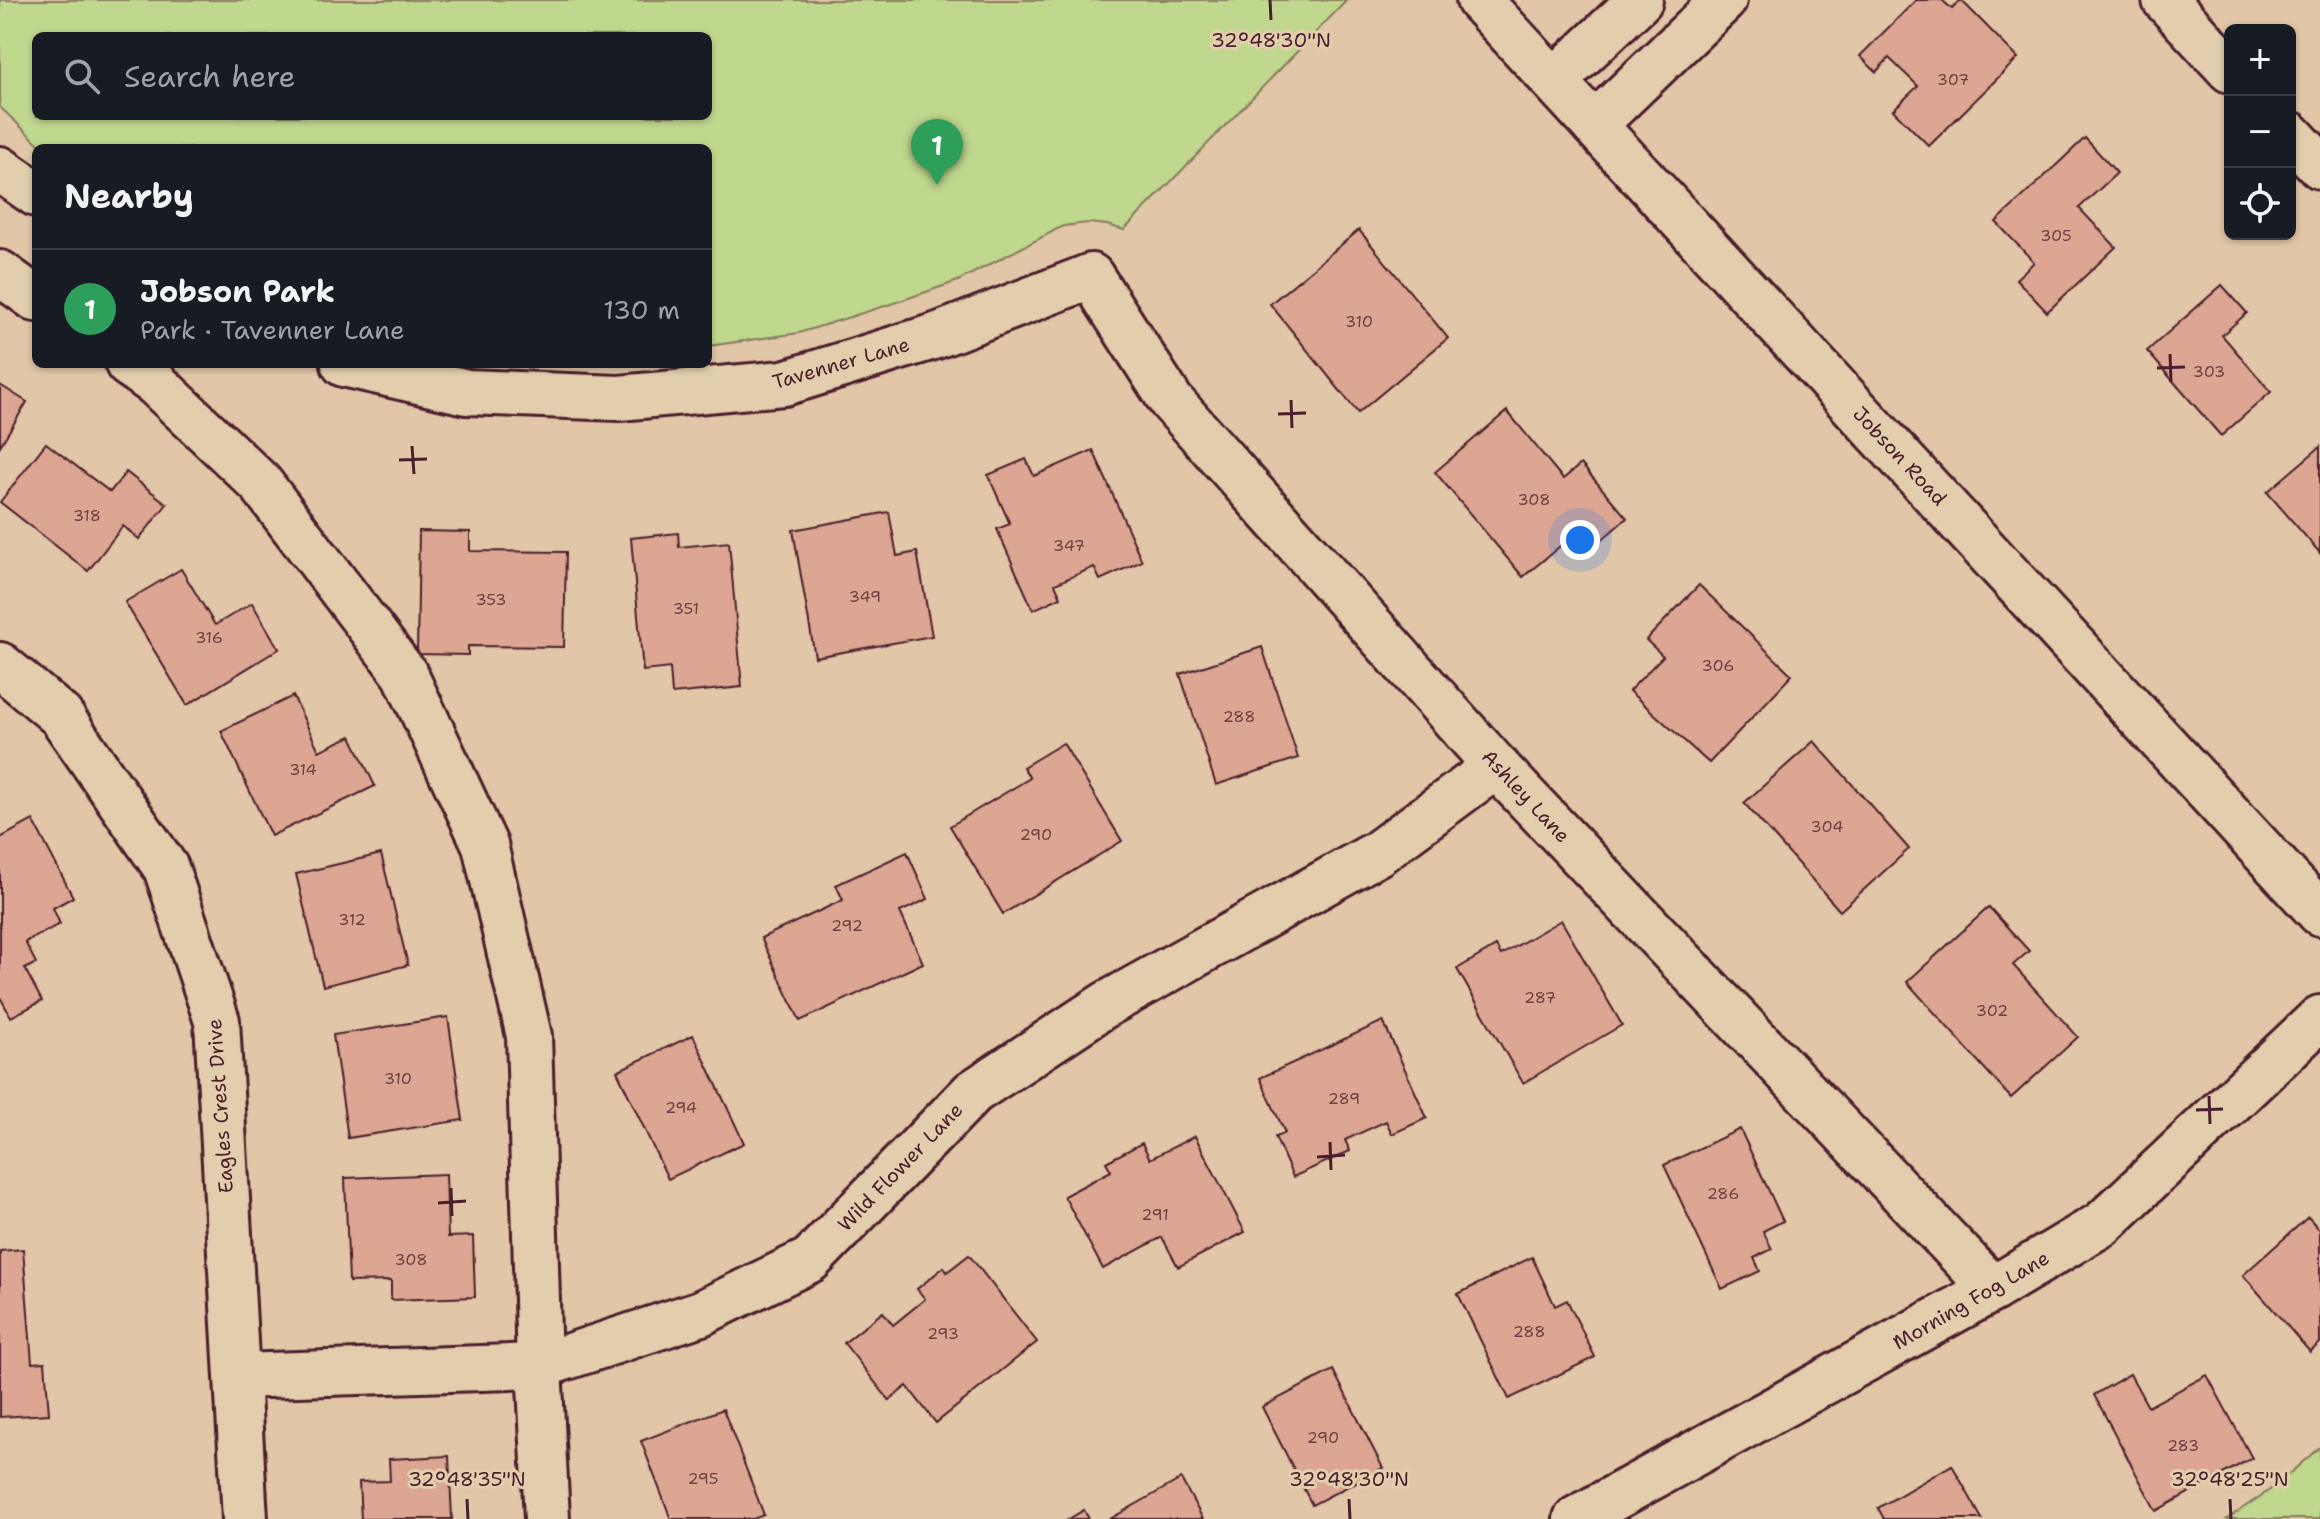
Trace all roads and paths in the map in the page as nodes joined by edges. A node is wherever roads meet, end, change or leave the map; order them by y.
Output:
1 (1479, 0) edge
2 (1640, 0) edge
3 (1724, 0) edge
4 (2165, 0) edge
5 (2224, 64) edge
6 (1554, 81) junction
7 (1594, 125) junction
8 (2296, 140) edge
9 (2320, 166) edge
10 (0, 169) edge
11 (32, 191) edge
12 (0, 273) edge
13 (1091, 276) joint
14 (32, 296) edge
15 (134, 368) edge
16 (362, 368) edge
17 (0, 665) edge
18 (1496, 766) junction
19 (2320, 913) edge
20 (2320, 1018) edge
21 (1993, 1289) junction
22 (539, 1366) junction
23 (238, 1376) junction
24 (245, 1519) edge
25 (547, 1519) edge
26 (1576, 1519) edge

1 - 6 street, Jobson Road
2 - 6 street
3 - 7 street
4 - 5 street
6 - 7 street, Jobson Road
7 - 19 street, Jobson Road
8 - 9 street
10 - 11 street
12 - 14 street
13 - 16 street, Tavenner Lane
13 - 18 street, Ashley Lane
15 - 22 street
17 - 23 street, Eagles Crest Drive
18 - 21 street, Ashley Lane
18 - 22 street, Wild Flower Lane
20 - 21 street, Morning Fog Lane
21 - 26 street, Morning Fog Lane
22 - 23 street, Wild Flower Lane
22 - 25 street
23 - 24 street, Eagles Crest Drive

